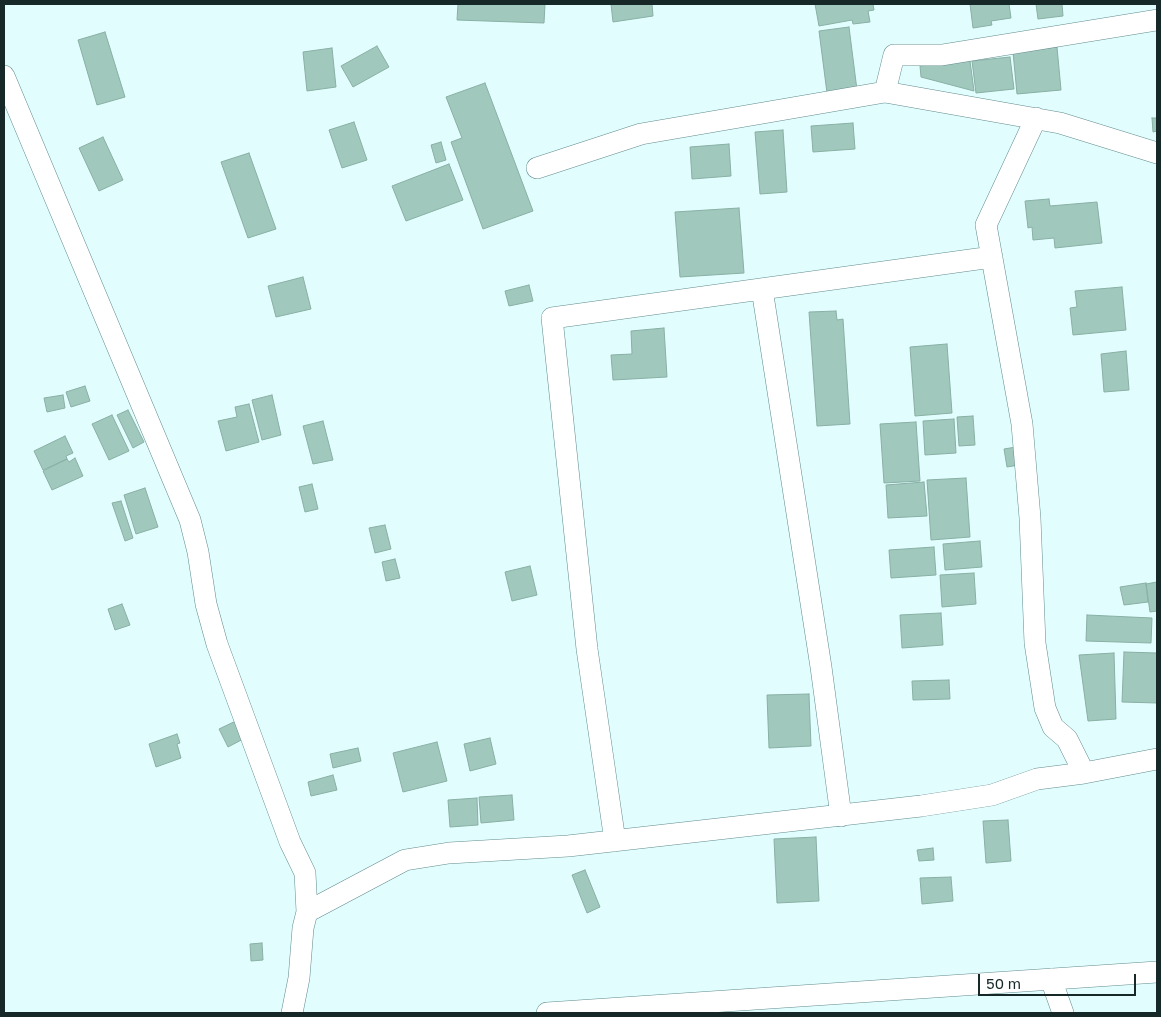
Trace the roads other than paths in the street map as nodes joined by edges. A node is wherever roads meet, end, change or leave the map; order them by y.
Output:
1 (1157, 20) edge
2 (4, 76) edge
3 (885, 92) junction
4 (1036, 118) junction
5 (1157, 153) edge
6 (537, 168) dead end
7 (992, 257) junction
8 (762, 289) junction
9 (1157, 759) edge
10 (1084, 773) junction
11 (841, 816) junction
12 (616, 840) junction
13 (307, 912) junction
14 (1157, 972) edge
15 (1051, 979) junction
16 (292, 1013) edge
17 (547, 1013) edge
18 (1063, 1013) edge

1 - 3 street
2 - 13 street
3 - 4 street
3 - 6 street
4 - 5 street
4 - 7 street
7 - 8 street
7 - 10 street
8 - 11 street
8 - 12 street
9 - 10 street
10 - 11 street
11 - 12 street
12 - 13 street
13 - 16 street
14 - 15 street
15 - 17 street
15 - 18 street

